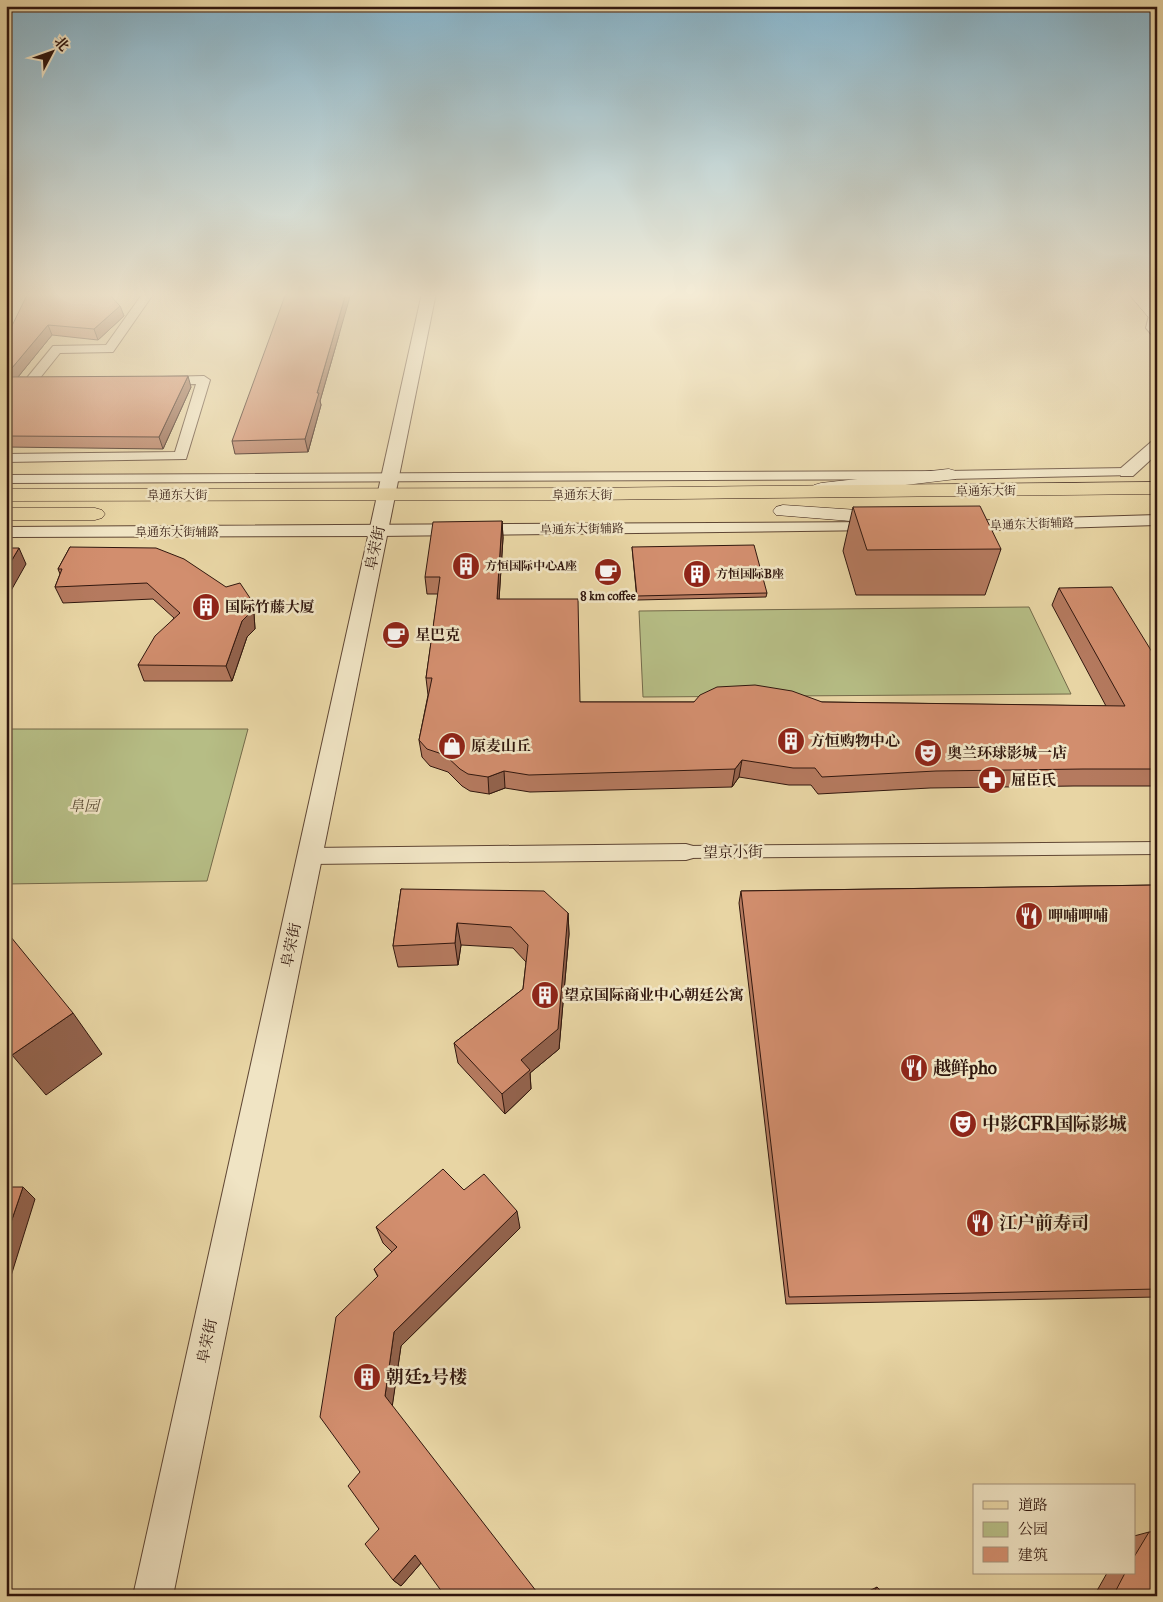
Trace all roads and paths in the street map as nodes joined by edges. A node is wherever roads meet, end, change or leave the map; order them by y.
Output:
1 (42, 368) edge
2 (413, 368) edge
3 (146, 381) edge
4 (59, 382) edge
5 (1157, 445) edge
6 (6, 458) edge
7 (1127, 472) joint
8 (949, 476) junction
9 (6, 479) edge
10 (1157, 488) edge
11 (6, 495) edge
12 (778, 502) junction
13 (384, 505) junction
14 (1157, 506) edge
15 (6, 514) edge
16 (1157, 520) edge
17 (904, 523) joint
18 (948, 524) edge
19 (988, 526) joint
20 (6, 532) edge
21 (1157, 848) edge
22 (686, 852) joint
23 (310, 856) junction
24 (153, 1596) edge

1 - 4 street
2 - 13 street, 阜荣街
3 - 6 street
5 - 7 street
7 - 8 street, 阜通东大街辅路
8 - 12 main road
8 - 13 street, 阜通东大街辅路
9 - 13 street, 阜通东大街辅路
10 - 12 main road, 阜通东大街
11 - 13 main road, 阜通东大街
12 - 13 main road, 阜通东大街
12 - 14 main road, 阜通东大街
12 - 17 main road
13 - 15 main road, 阜通东大街
13 - 17 street, 阜通东大街辅路
13 - 20 street, 阜通东大街辅路
13 - 23 street, 阜荣街
16 - 19 street, 阜通东大街辅路
18 - 19 main road
21 - 22 street, 望京小街
22 - 23 street, 望京小街
23 - 24 street, 阜荣街

